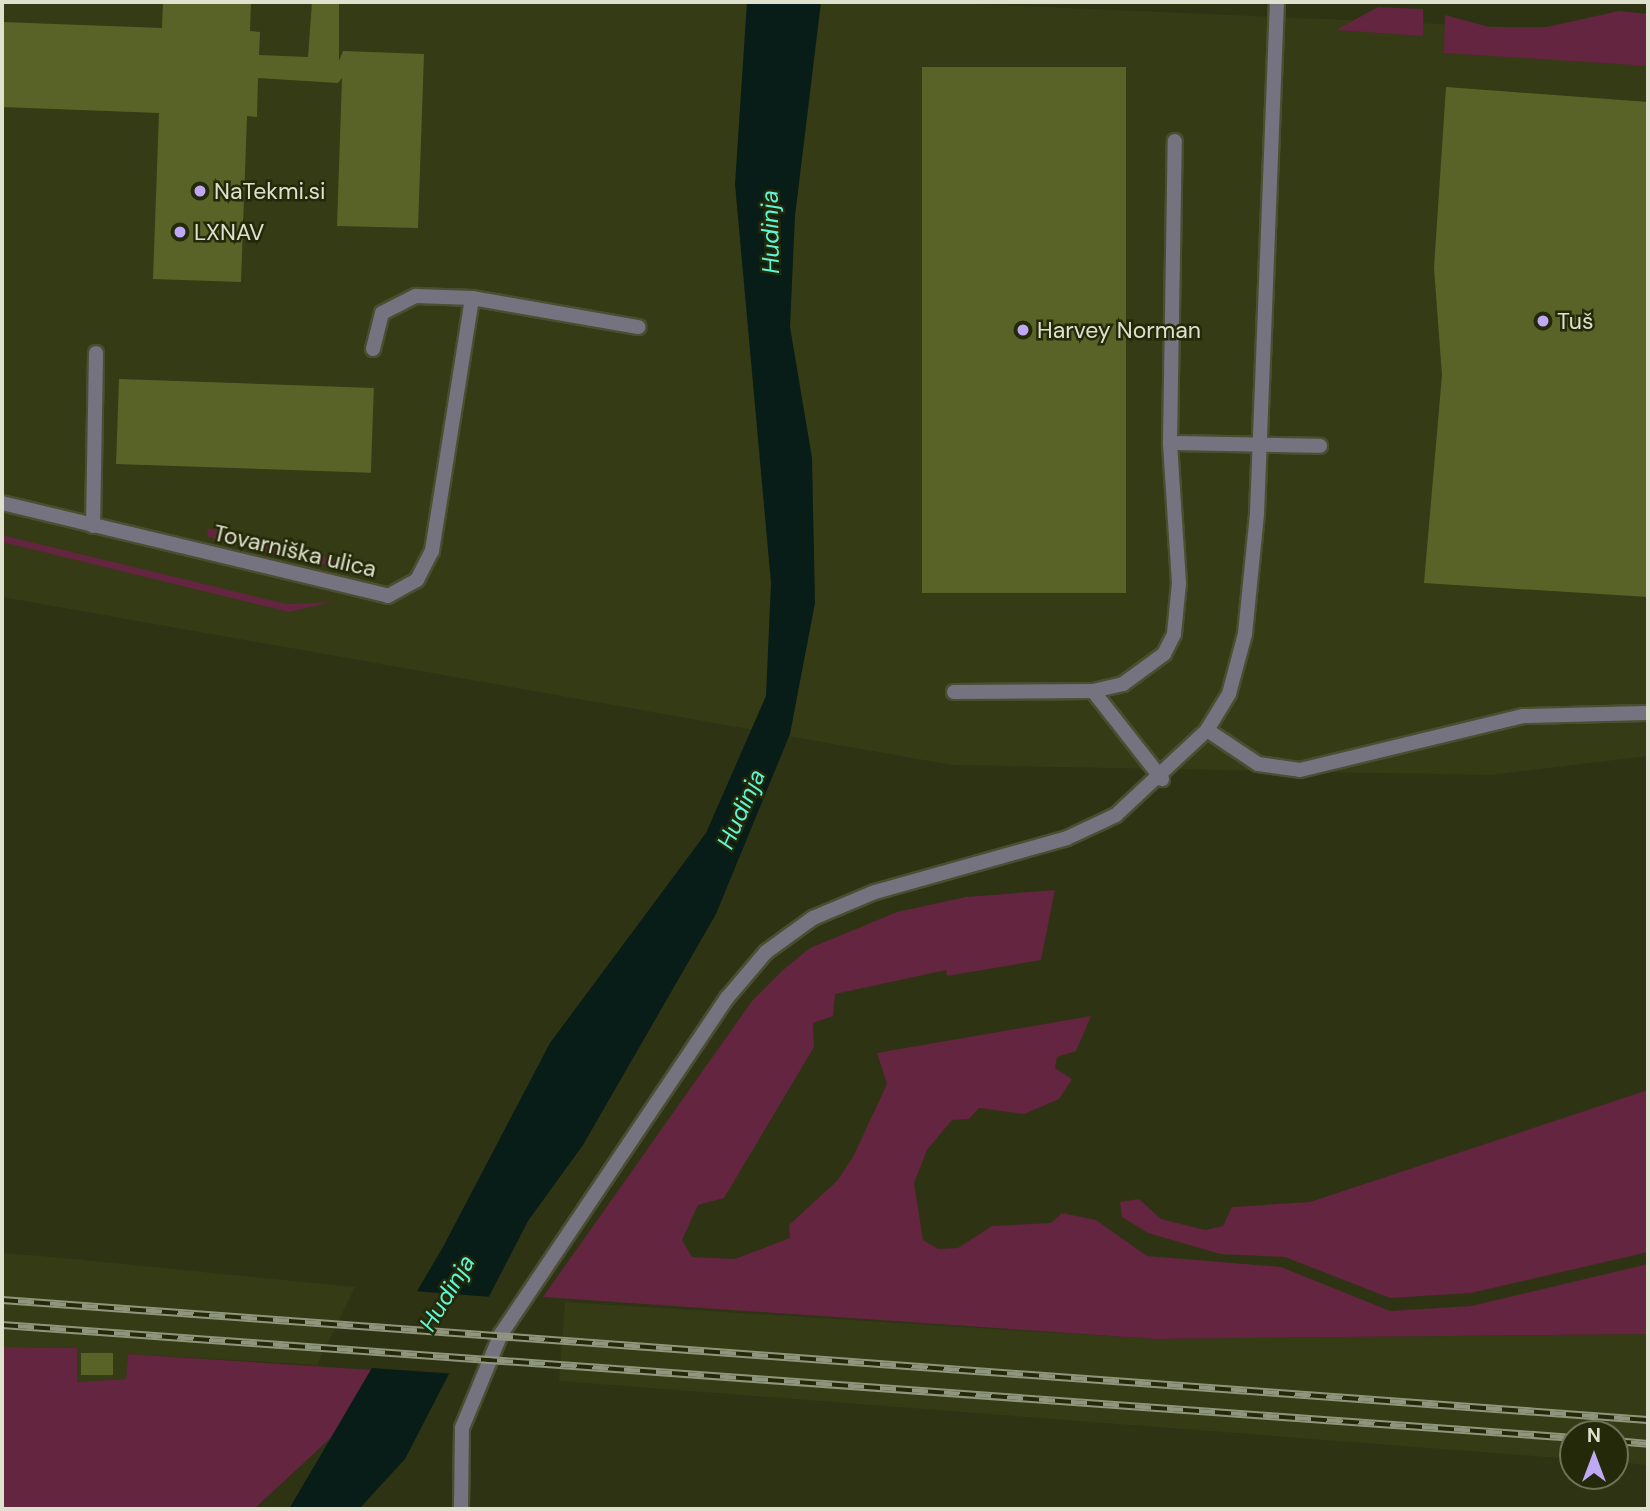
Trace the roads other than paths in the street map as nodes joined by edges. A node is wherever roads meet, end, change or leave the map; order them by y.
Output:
1 (1277, 2) edge
2 (1175, 141) dead end
3 (472, 298) junction
4 (638, 327) dead end
5 (373, 349) dead end
6 (96, 353) dead end
7 (1170, 443) junction
8 (1261, 445) junction
9 (1320, 446) dead end
10 (2, 503) edge
11 (93, 526) junction
12 (1093, 691) junction
13 (954, 692) dead end
14 (1648, 713) edge
15 (1207, 730) junction
16 (1162, 779) junction
17 (460, 1504) edge

1 - 8 street
2 - 7 street
3 - 4 street
3 - 5 street
3 - 11 street, Tovarniška ulica
6 - 11 street
7 - 8 street
7 - 12 street
8 - 9 street
8 - 15 street
10 - 11 street, Tovarniška ulica
12 - 13 street
12 - 16 street
14 - 15 street
15 - 16 street
16 - 17 street

